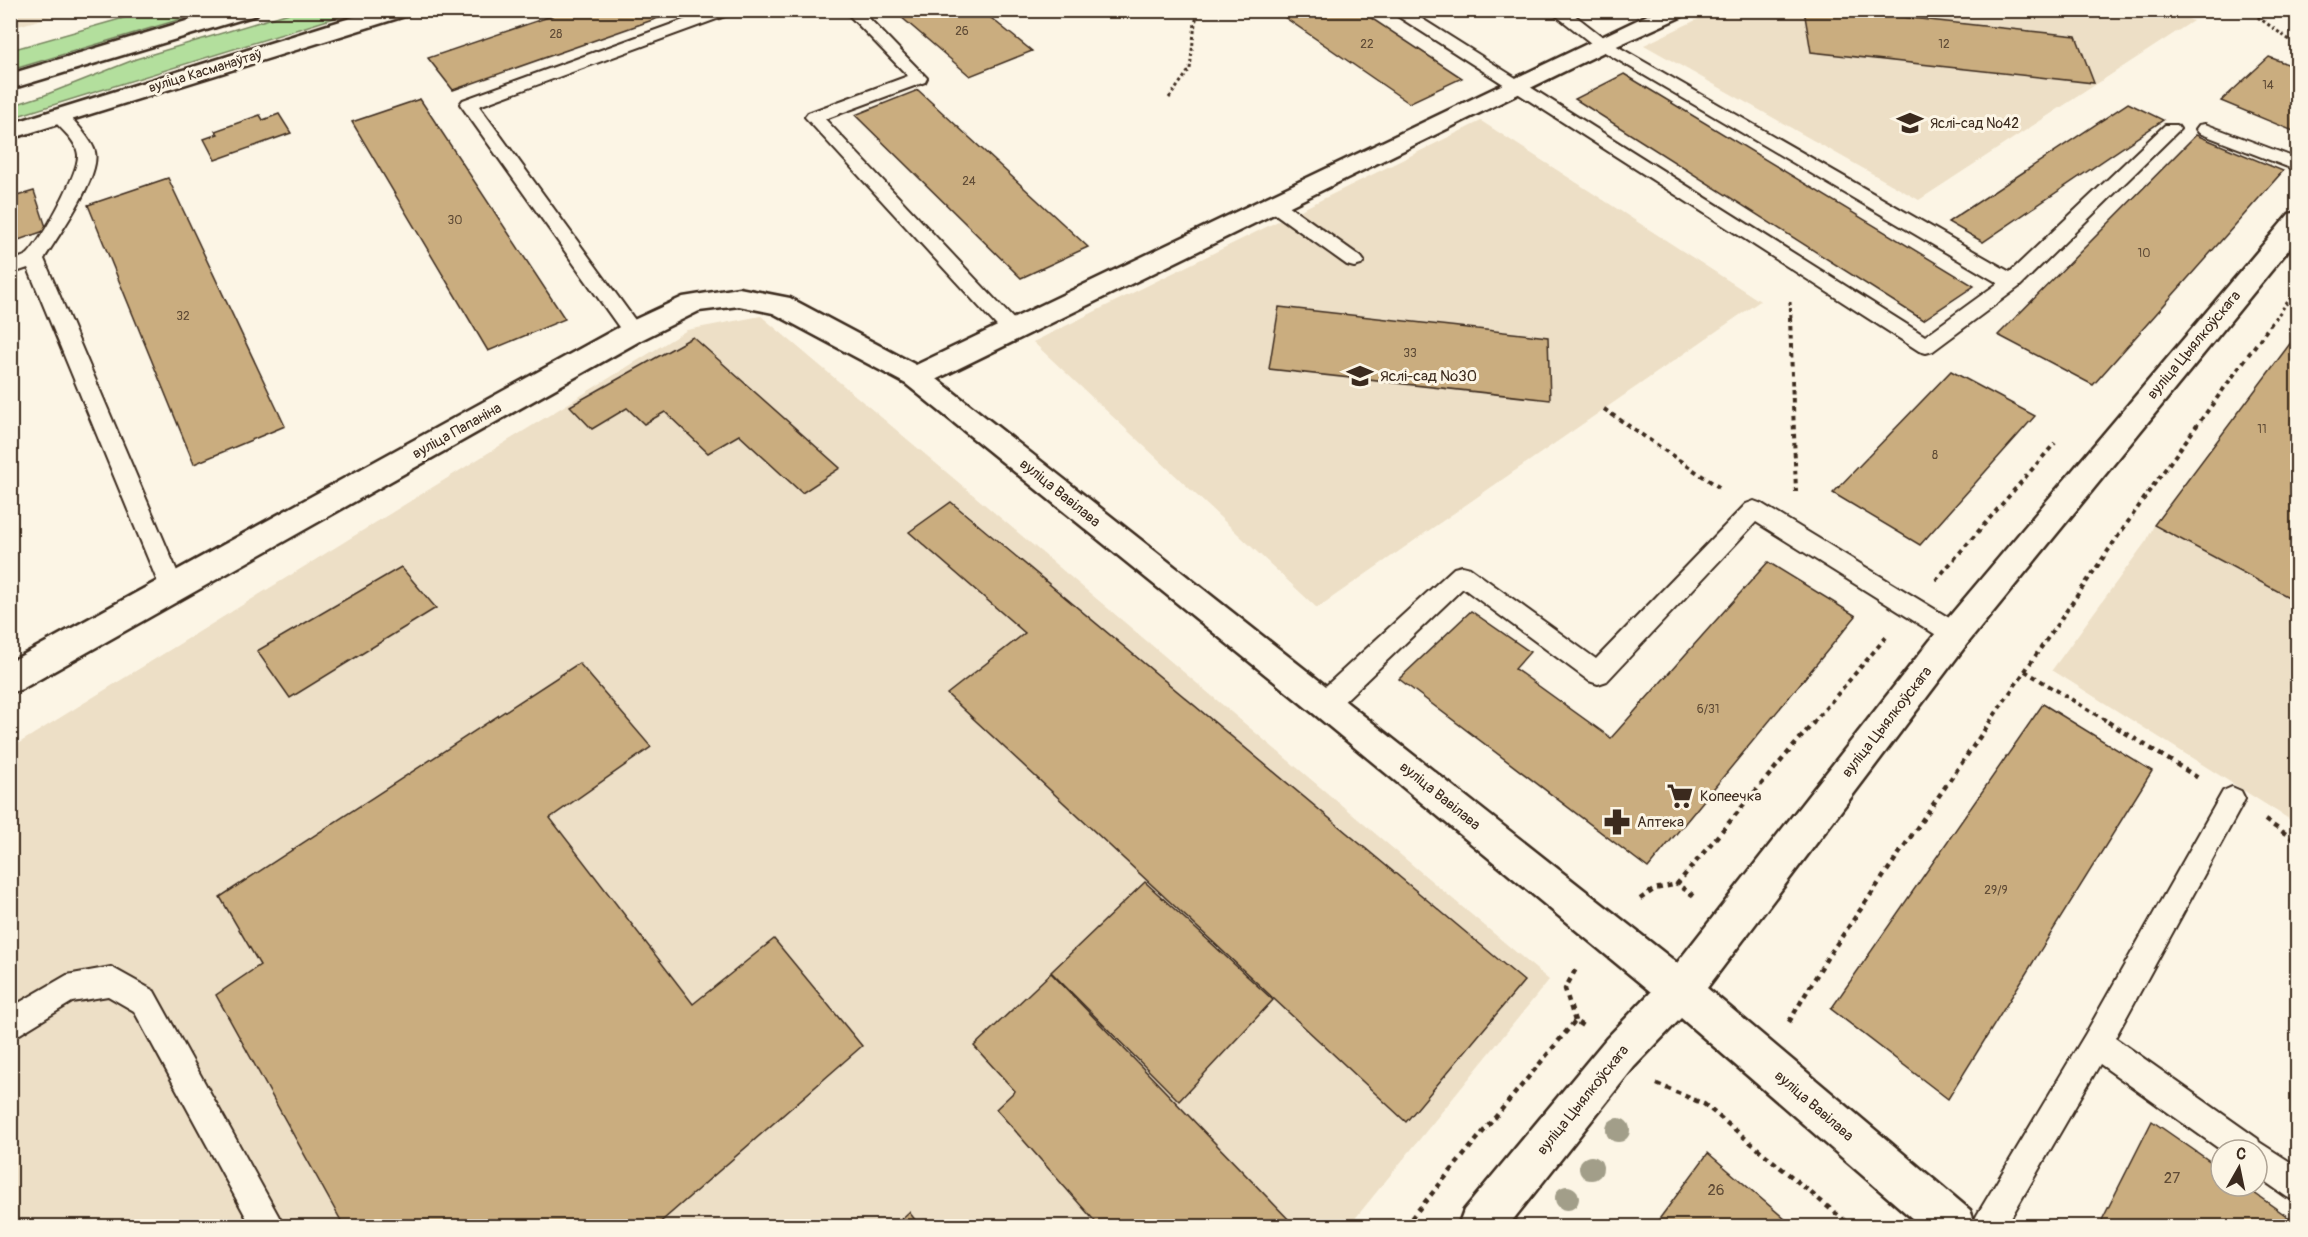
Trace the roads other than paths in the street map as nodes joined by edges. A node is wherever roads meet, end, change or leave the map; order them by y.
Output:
1 (248, 10) edge
2 (400, 10) edge
3 (727, 10) edge
4 (852, 10) edge
5 (1396, 10) edge
6 (1557, 10) edge
7 (1677, 10) edge
8 (1602, 44) junction
9 (10, 82) edge
10 (1515, 86) junction
11 (60, 117) junction
12 (2171, 129) dead end
13 (2205, 129) dead end
14 (10, 132) edge
15 (2298, 166) edge
16 (1274, 204) junction
17 (2298, 220) edge
18 (34, 259) junction
19 (1354, 261) dead end
20 (10, 267) edge
21 (2012, 282) junction
22 (1012, 330) junction
23 (633, 332) junction
24 (916, 377) junction
25 (173, 590) junction
26 (1955, 634) junction
27 (10, 679) edge
28 (1325, 704) junction
29 (2232, 799) road end
30 (1680, 991) junction
31 (10, 1025) edge
32 (2096, 1043) junction
33 (2230, 1138) edge
34 (2269, 1165) edge
35 (2298, 1186) edge
36 (268, 1227) edge
37 (1480, 1227) edge
38 (1954, 1227) edge
39 (1988, 1227) edge

1 - 9 street
2 - 11 street, вуліца Касманаўтаў
3 - 23 lane
4 - 22 lane
5 - 10 lane
6 - 8 lane
7 - 8 street
8 - 10 street
8 - 21 lane
10 - 16 street
10 - 21 lane
11 - 14 street, вуліца Касманаўтаў
11 - 18 lane
12 - 21 lane
13 - 15 lane
16 - 19 lane
16 - 22 street
17 - 26 street, вуліца Цыялкоўскага
18 - 20 lane
18 - 25 lane
22 - 24 street
23 - 24 street, вуліца Папаніна
23 - 25 street, вуліца Папаніна
24 - 28 street, вуліца Вавілава
25 - 27 street, вуліца Папаніна
26 - 28 lane
26 - 30 street, вуліца Цыялкоўскага
28 - 30 street, вуліца Вавілава
29 - 32 lane
30 - 37 street, вуліца Цыялкоўскага
30 - 38 street, вуліца Вавілава
31 - 36 lane
32 - 33 lane
32 - 39 lane
34 - 35 lane

